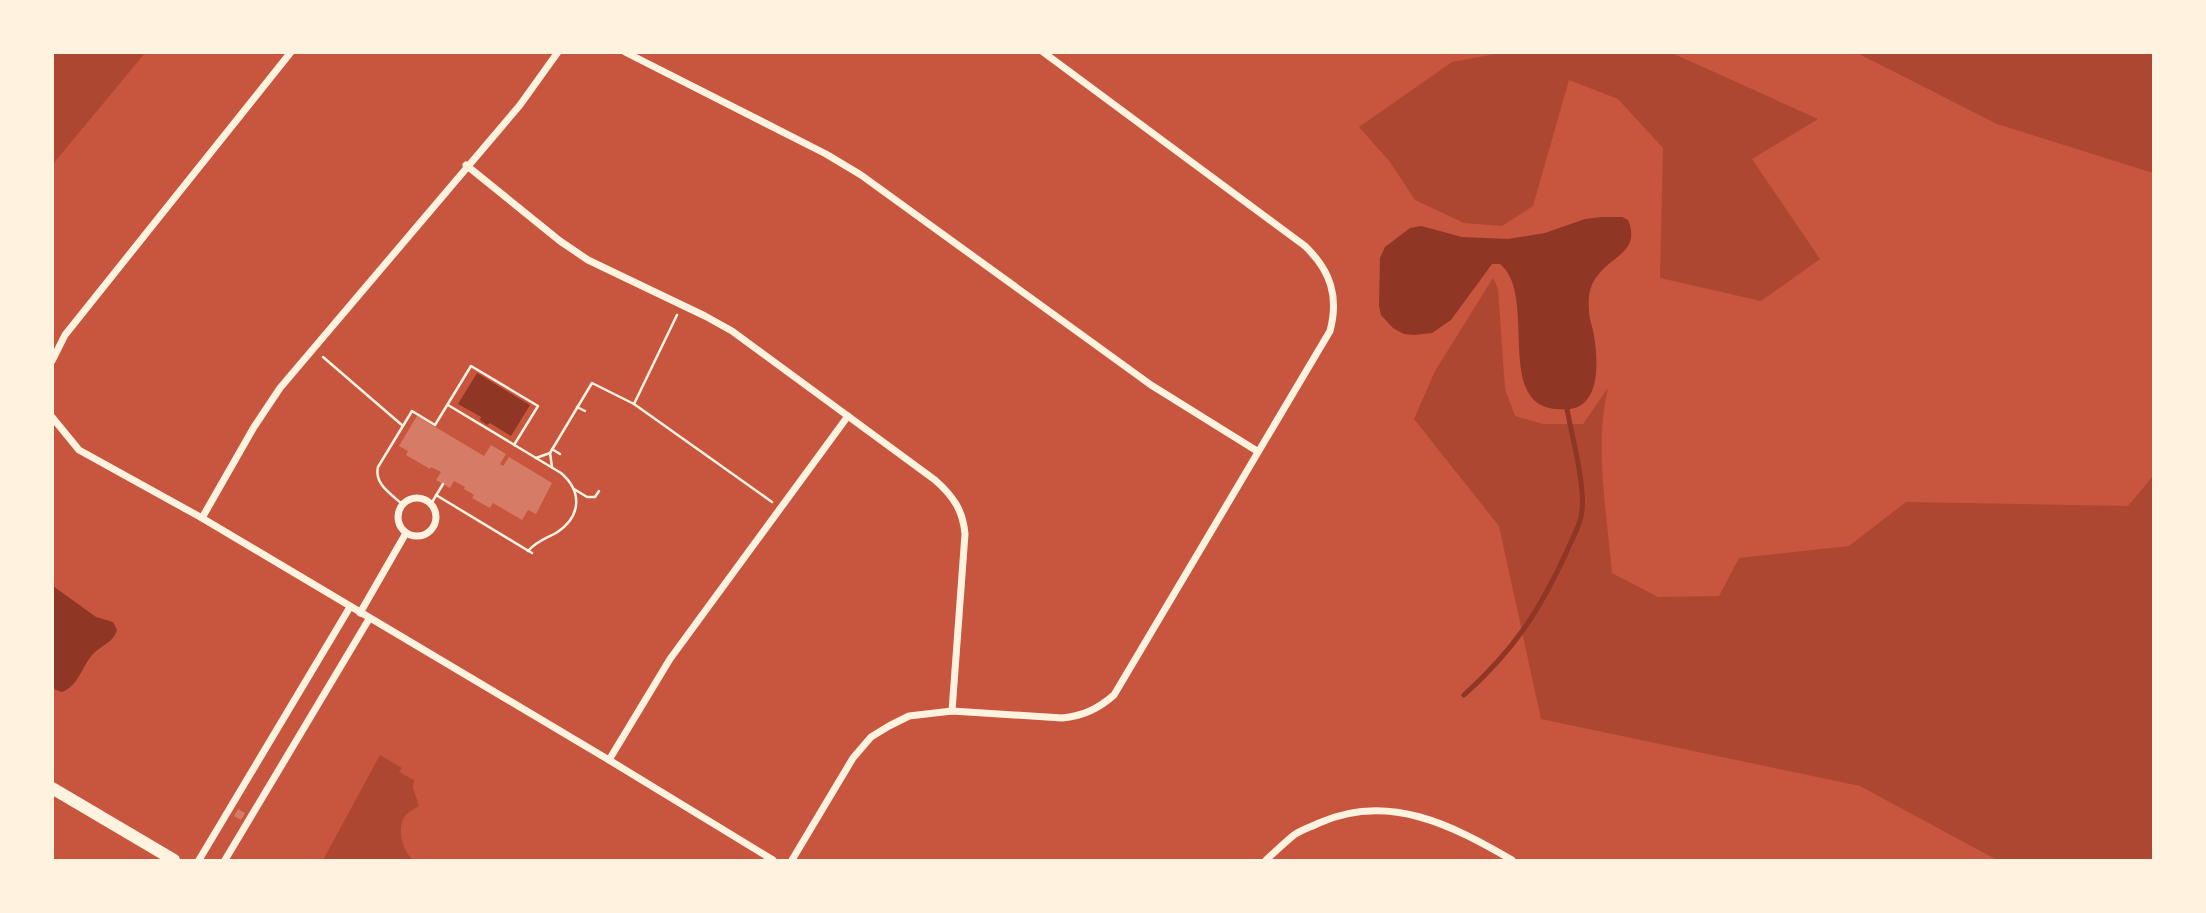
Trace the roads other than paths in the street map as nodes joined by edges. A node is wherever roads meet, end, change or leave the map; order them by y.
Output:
1 (290, 52) edge
2 (558, 52) edge
3 (625, 52) edge
4 (1043, 52) edge
5 (466, 165) junction
6 (52, 361) edge
7 (848, 416) junction
8 (52, 417) edge
9 (1258, 451) junction
10 (202, 518) junction
11 (407, 533) junction
12 (350, 607) junction
13 (360, 613) junction
14 (369, 619) junction
15 (953, 711) junction
16 (609, 760) junction
17 (52, 788) edge
18 (174, 860) edge
19 (199, 860) edge
20 (225, 860) edge
21 (773, 860) edge
22 (792, 860) edge
23 (1266, 860) edge
24 (1512, 860) edge

1 - 6 street
2 - 5 street
3 - 9 street
4 - 9 street
5 - 7 street
5 - 10 street
7 - 15 street
7 - 16 street
8 - 10 street
9 - 15 street
10 - 12 street
11 - 11 street
11 - 13 street
12 - 13 street
12 - 19 street
13 - 14 street
14 - 16 street
14 - 20 street
15 - 22 street
16 - 21 street
17 - 18 street
23 - 24 street

